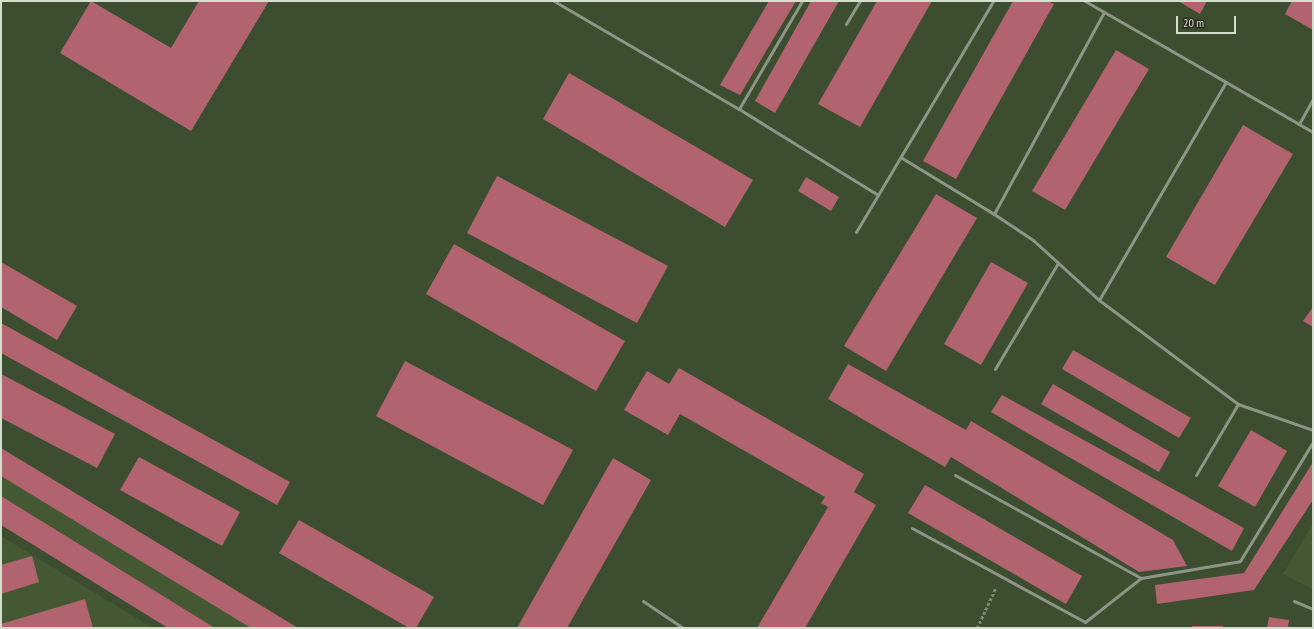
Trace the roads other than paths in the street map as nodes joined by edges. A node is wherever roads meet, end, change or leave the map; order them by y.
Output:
1 (554, 1) edge
2 (802, 1) edge
3 (860, 1) edge
4 (994, 1) edge
5 (1085, 1) edge
6 (1104, 12) junction
7 (846, 24) dead end
8 (1226, 82) junction
9 (1313, 99) edge
10 (738, 110) junction
11 (1299, 124) junction
12 (1313, 132) edge
13 (902, 158) junction
14 (878, 195) junction
15 (994, 214) junction
16 (856, 232) dead end
17 (1058, 263) junction
18 (1099, 300) junction
19 (995, 369) dead end
20 (1238, 404) junction
21 (1313, 430) edge
22 (1313, 442) edge
23 (955, 475) dead end
24 (1196, 475) dead end
25 (912, 528) dead end
26 (1141, 578) junction
27 (643, 601) dead end
28 (1294, 601) dead end
29 (1313, 609) edge
30 (683, 628) edge

1 - 10 lane
2 - 10 lane
3 - 7 lane
4 - 13 lane
5 - 6 lane
6 - 8 lane
6 - 15 lane
8 - 11 lane
8 - 18 lane
9 - 11 lane
10 - 14 lane
11 - 12 lane
13 - 14 lane
13 - 15 lane
14 - 16 lane
15 - 17 lane
17 - 18 lane
17 - 19 lane
18 - 20 lane
20 - 21 lane
20 - 24 lane
22 - 26 lane
23 - 26 lane
25 - 26 lane
27 - 30 lane
28 - 29 lane

